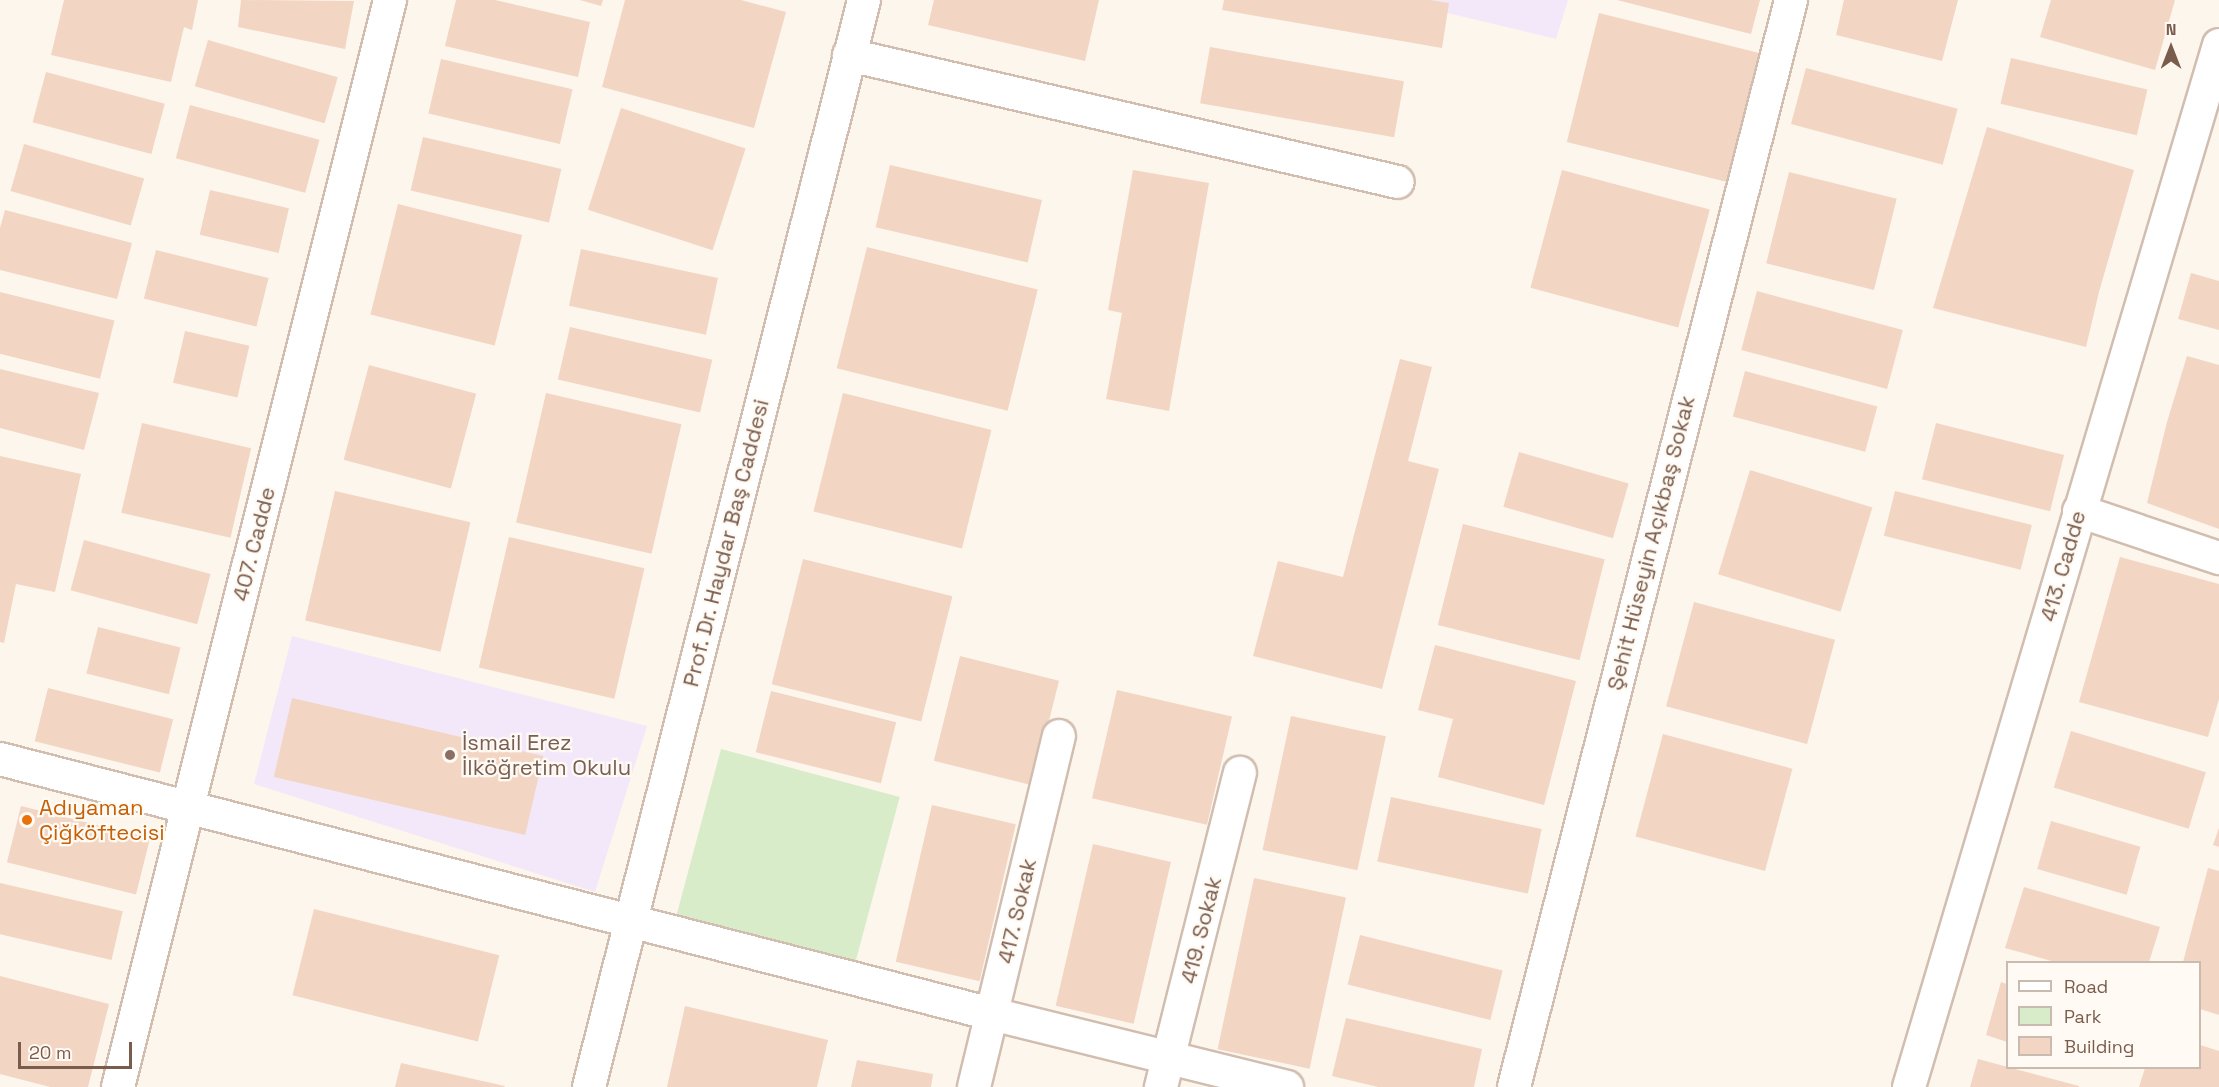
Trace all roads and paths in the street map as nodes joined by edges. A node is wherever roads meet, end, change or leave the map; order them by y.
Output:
1 (390, 0) edge
2 (864, 0) edge
3 (1791, 0) edge
4 (2219, 45) edge
5 (849, 54) junction
6 (1398, 182) dead end
7 (2079, 511) junction
8 (2219, 558) edge
9 (1059, 736) dead end
10 (0, 759) edge
11 (1240, 773) dead end
12 (189, 808) junction
13 (630, 922) junction
14 (992, 1014) junction
15 (1165, 1073) edge
16 (118, 1087) edge
17 (589, 1087) edge
18 (974, 1087) edge
19 (1287, 1087) edge
20 (1514, 1087) edge
21 (1909, 1087) edge

1 - 12 street, 407. Cadde
2 - 5 street, Prof. Dr. Haydar Baş Caddesi
3 - 20 street, Şehit Hüseyin Açıkbaş Sokak
4 - 7 street, 413. Cadde
5 - 6 street
5 - 13 street, Prof. Dr. Haydar Baş Caddesi
7 - 8 street
7 - 21 street, 413. Cadde
9 - 14 street, 417. Sokak
10 - 12 street
11 - 15 street, 419. Sokak
12 - 13 street
12 - 16 street, 407. Cadde
13 - 14 street
13 - 17 street, Prof. Dr. Haydar Baş Caddesi
14 - 15 street
14 - 18 street, 417. Sokak
15 - 19 street

